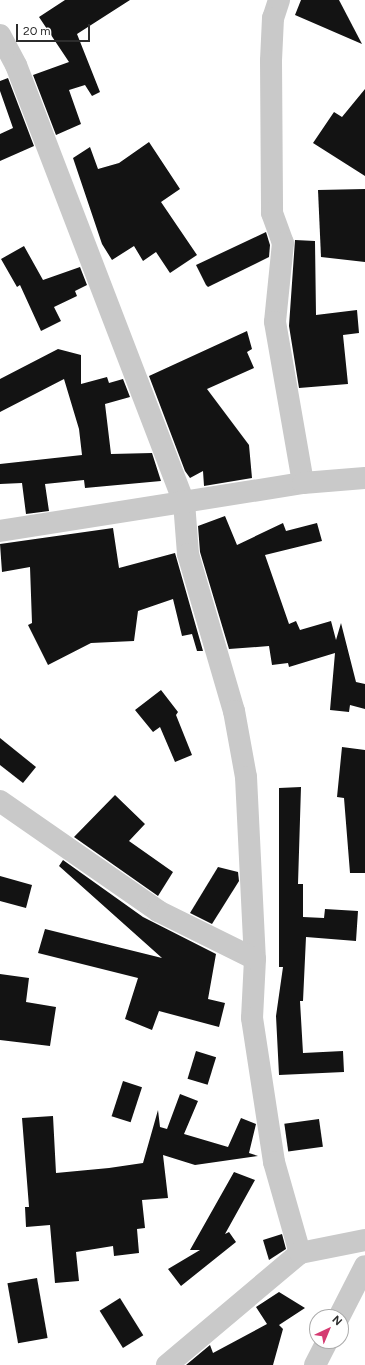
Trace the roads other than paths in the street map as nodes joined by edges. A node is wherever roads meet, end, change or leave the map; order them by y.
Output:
1 (279, 0) edge
2 (0, 35) edge
3 (365, 478) edge
4 (303, 483) junction
5 (184, 502) junction
6 (0, 532) edge
7 (0, 801) edge
8 (256, 958) junction
9 (365, 1240) edge
10 (300, 1253) junction
11 (365, 1266) edge
12 (343, 1309) edge
13 (323, 1349) edge
14 (167, 1365) edge
15 (315, 1365) edge

1 - 4 street
2 - 5 street
3 - 4 street
4 - 5 street
5 - 6 street
5 - 8 street
7 - 8 street
8 - 10 street
9 - 10 street
10 - 14 street
11 - 12 street
13 - 15 street

